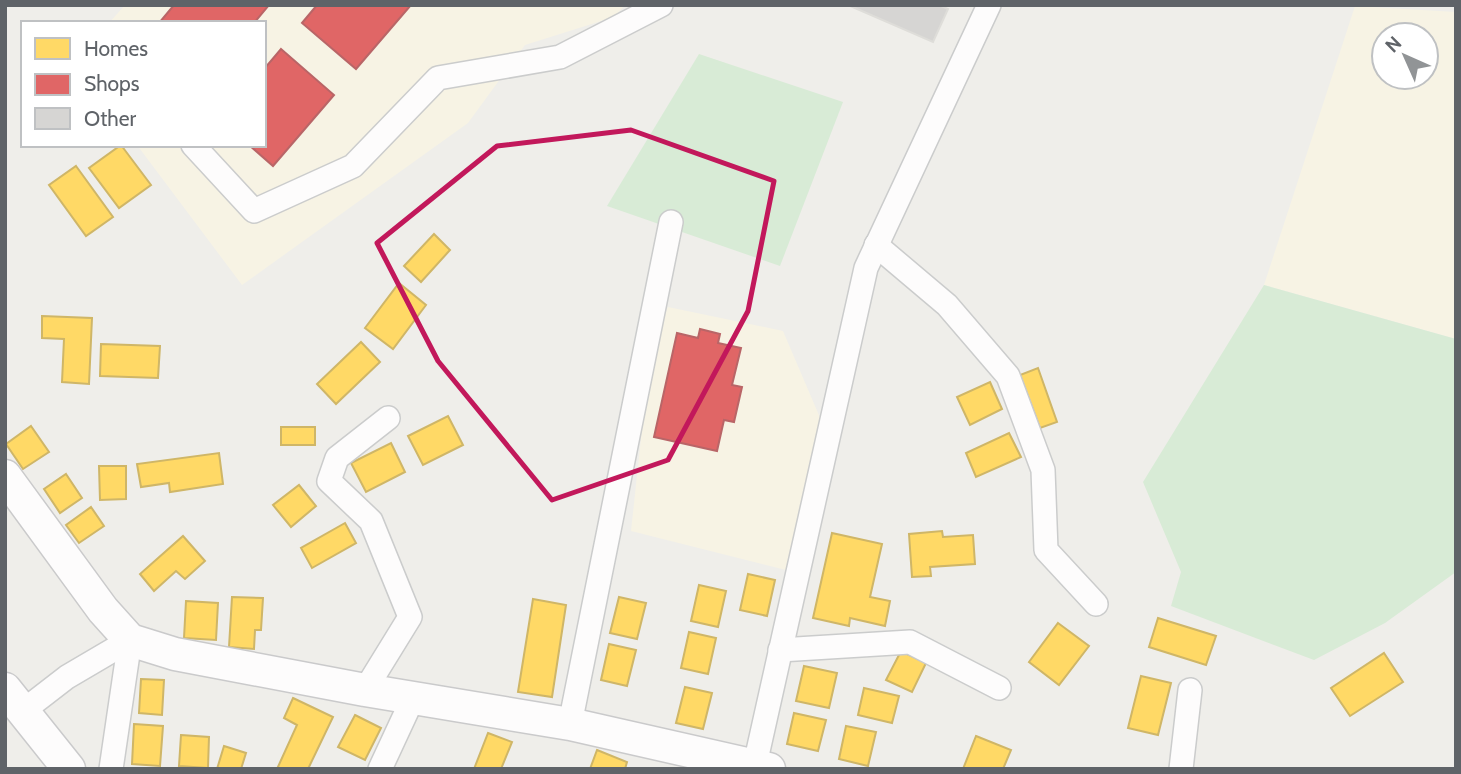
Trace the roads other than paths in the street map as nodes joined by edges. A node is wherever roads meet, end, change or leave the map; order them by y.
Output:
1 (661, 5) edge
2 (989, 5) edge
3 (195, 147) edge
4 (671, 222) dead end
5 (876, 245) junction
6 (388, 418) dead end
7 (5, 476) edge
8 (1096, 604) dead end
9 (130, 640) junction
10 (780, 650) junction
11 (999, 688) dead end
12 (365, 690) junction
13 (1190, 690) dead end
14 (413, 698) junction
15 (14, 700) edge
16 (570, 724) junction
17 (759, 768) edge
18 (69, 769) edge
19 (111, 769) edge
20 (380, 769) edge
21 (1181, 769) edge

1 - 3 street
2 - 5 street
4 - 16 street
5 - 8 street
5 - 10 street
6 - 12 street
7 - 9 street
9 - 12 street
9 - 15 street
9 - 19 street
10 - 11 street
10 - 17 street
12 - 14 street
13 - 21 street
14 - 16 street
14 - 20 street
15 - 18 street
16 - 17 street

